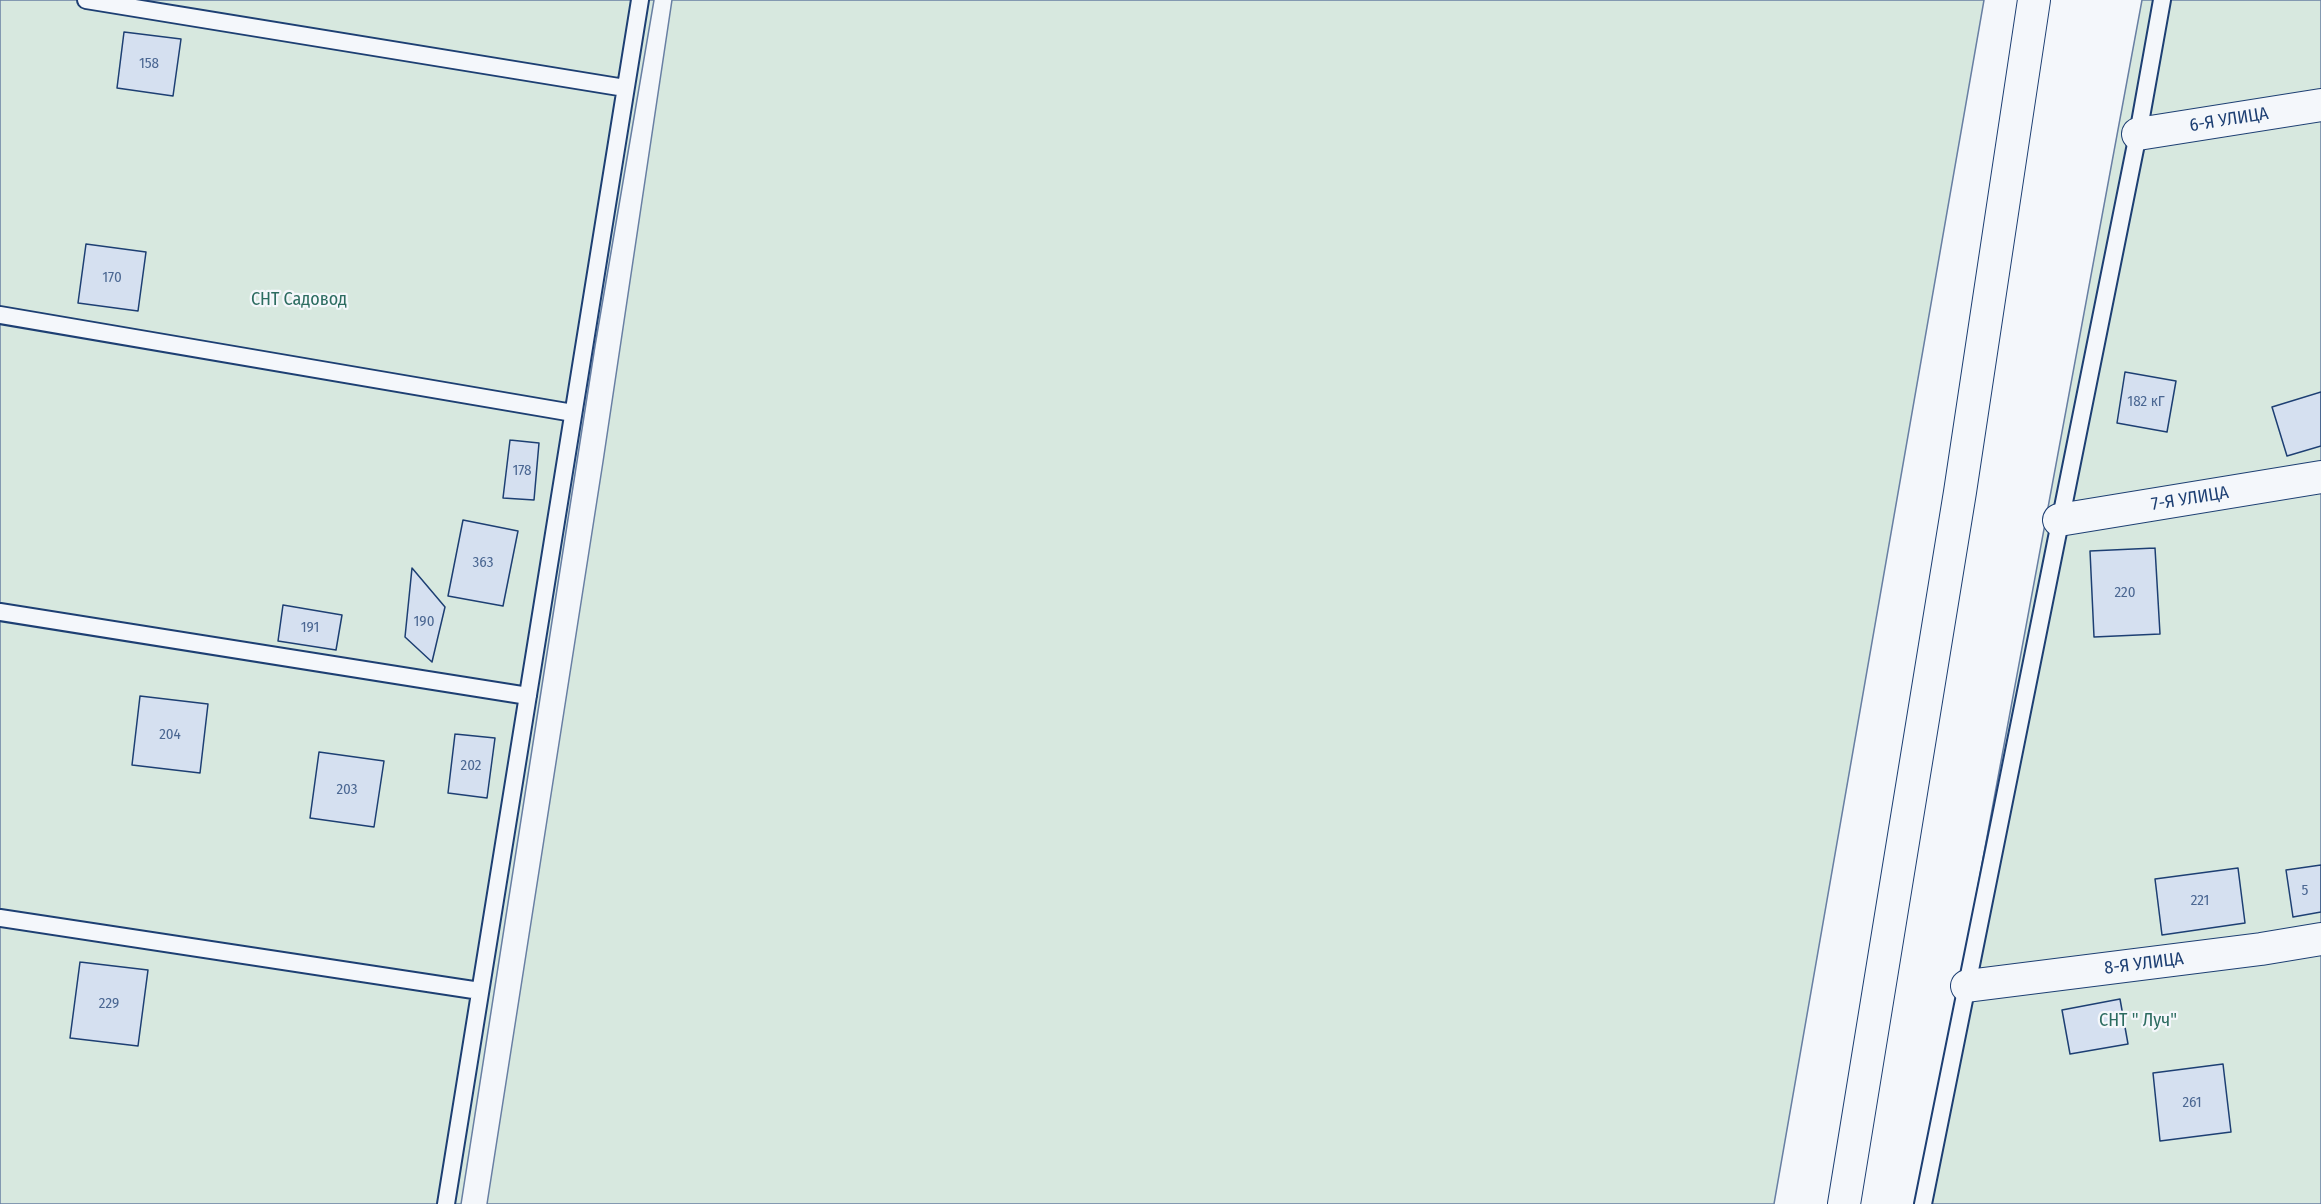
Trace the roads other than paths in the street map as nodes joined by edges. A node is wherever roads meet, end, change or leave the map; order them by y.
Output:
1 (86, 0) edge
2 (640, 0) edge
3 (2034, 0) edge
4 (2162, 0) edge
5 (625, 88) junction
6 (2321, 105) edge
7 (2138, 134) junction
8 (0, 315) edge
9 (573, 413) junction
10 (2321, 477) edge
11 (2059, 520) junction
12 (0, 612) edge
13 (528, 696) junction
14 (0, 918) edge
15 (2321, 939) edge
16 (1967, 986) junction
17 (480, 991) junction
18 (446, 1204) edge
19 (1844, 1204) edge
20 (1923, 1204) edge

1 - 5 lane
2 - 5 lane
3 - 19 street
4 - 7 lane
5 - 9 lane
6 - 7 street, 6-Я УЛИЦА
7 - 11 lane
8 - 9 lane
9 - 13 lane
10 - 11 street, 7-Я УЛИЦА
11 - 16 lane
12 - 13 lane
13 - 17 lane
14 - 17 lane
15 - 16 street, 8-Я УЛИЦА
16 - 20 lane
17 - 18 lane

